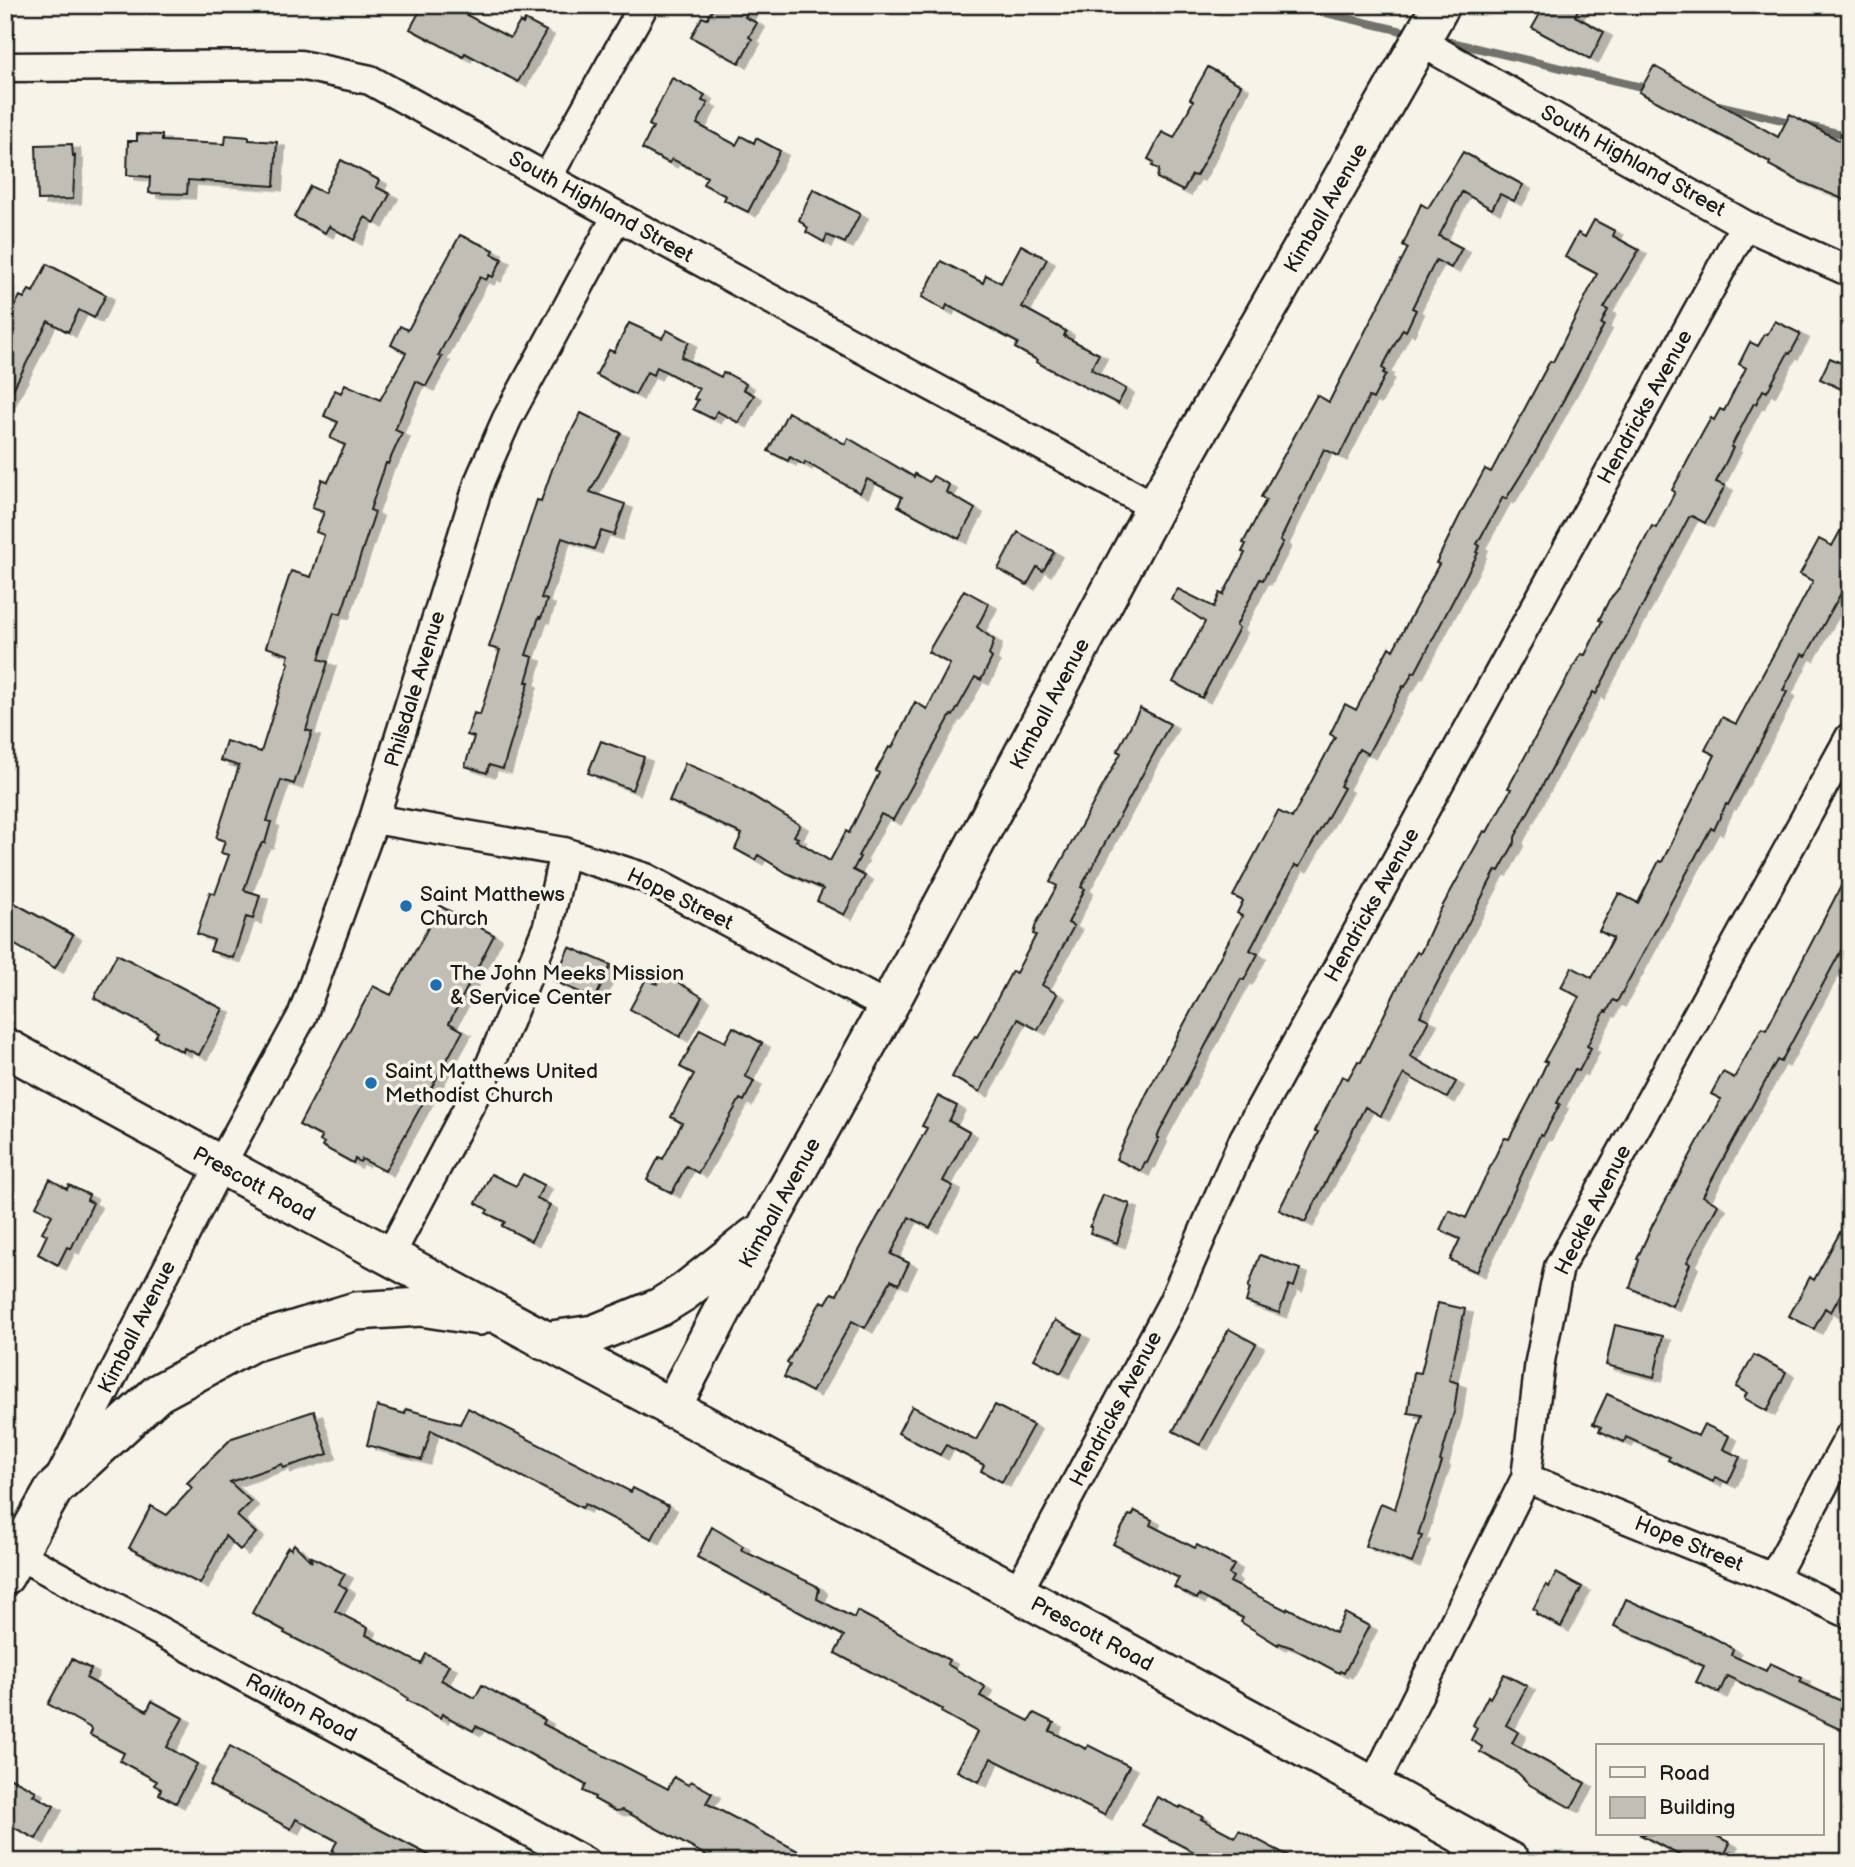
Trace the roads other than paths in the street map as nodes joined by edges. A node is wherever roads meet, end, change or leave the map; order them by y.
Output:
1 (643, 5) edge
2 (1441, 5) edge
3 (1421, 42) junction
4 (5, 67) edge
5 (547, 178) junction
6 (617, 216) junction
7 (1745, 225) junction
8 (1850, 272) edge
9 (1155, 507) junction
10 (1850, 737) edge
11 (374, 819) junction
12 (564, 852) junction
13 (888, 1007) junction
14 (5, 1047) edge
15 (220, 1166) junction
16 (765, 1229) junction
17 (389, 1257) junction
18 (504, 1319) junction
19 (544, 1341) junction
20 (671, 1409) junction
21 (1850, 1436) edge
22 (1526, 1478) junction
23 (54, 1489) junction
24 (11, 1565) edge
25 (1773, 1578) junction
26 (1017, 1593) junction
27 (1850, 1614) edge
28 (1373, 1786) junction
29 (585, 1862) edge
30 (1511, 1862) edge

1 - 5 street
2 - 3 main road, Kimball Avenue
3 - 7 street, South Highland Street
3 - 9 main road, Kimball Avenue
4 - 5 street, South Highland Street
5 - 6 street, South Highland Street
6 - 9 street, South Highland Street
6 - 11 street, Philsdale Avenue
7 - 8 street, South Highland Street
7 - 26 street, Hendricks Avenue
9 - 13 main road, Kimball Avenue
10 - 22 street, Heckle Avenue
11 - 12 street, Hope Street
11 - 15 street, Philsdale Avenue
12 - 13 street, Hope Street
12 - 17 street
13 - 16 main road, Kimball Avenue
14 - 15 main road, Prescott Road
15 - 17 main road, Prescott Road
15 - 23 street, Kimball Avenue
16 - 19 main road
16 - 20 main road, Kimball Avenue
17 - 18 main road, Prescott Road
18 - 19 main road, Prescott Road
18 - 23 main road, Kimball Avenue
19 - 20 main road, Prescott Road
20 - 26 main road, Prescott Road
21 - 25 street
22 - 25 street, Hope Street
22 - 28 street, Heckle Avenue
23 - 24 main road, Kimball Avenue
24 - 29 street, Railton Road
25 - 27 street, Hope Street
26 - 28 main road, Prescott Road
28 - 30 main road, Prescott Road

